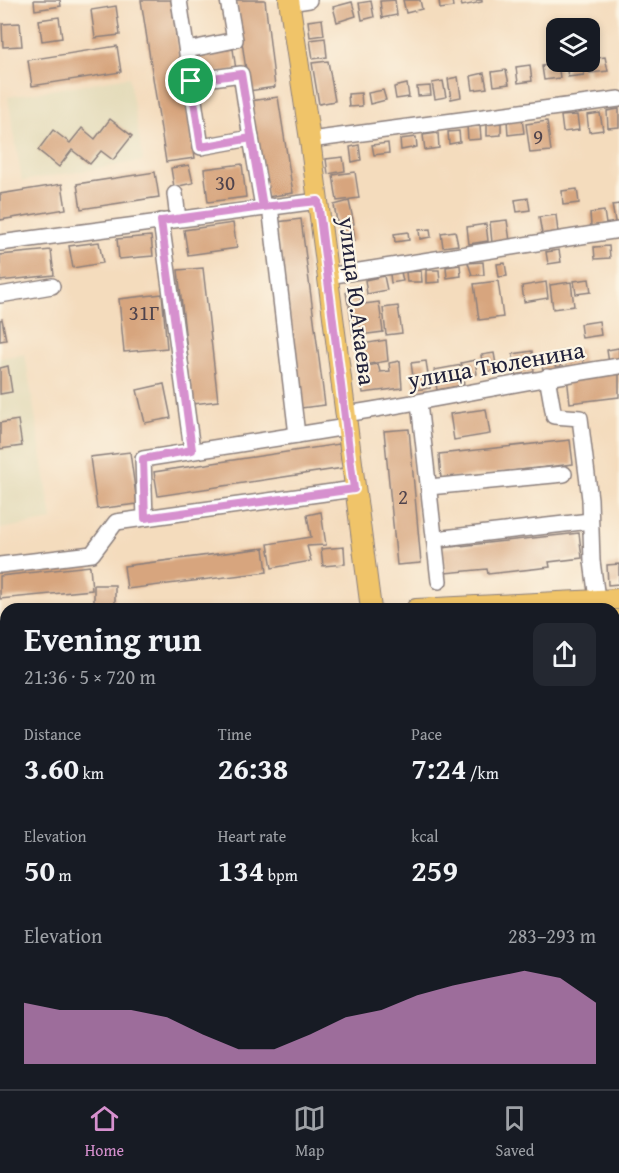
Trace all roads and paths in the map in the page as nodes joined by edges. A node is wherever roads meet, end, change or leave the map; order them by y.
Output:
1 (179, 0) edge
2 (228, 0) edge
3 (296, 1) edge
4 (186, 50) junction
5 (191, 81) junction
6 (619, 99) edge
7 (251, 138) junction
8 (310, 140) junction
9 (175, 194) dead end
10 (318, 201) junction
11 (267, 207) junction
12 (178, 219) junction
13 (161, 221) junction
14 (619, 230) edge
15 (0, 243) edge
16 (328, 276) junction
17 (52, 286) dead end
18 (0, 295) edge
19 (619, 366) edge
20 (547, 377) junction
21 (419, 403) junction
22 (346, 421) junction
23 (297, 435) junction
24 (192, 450) junction
25 (564, 474) dead end
26 (429, 487) junction
27 (354, 489) junction
28 (145, 518) junction
29 (590, 521) junction
30 (435, 539) junction
31 (0, 565) edge
32 (439, 581) dead end
33 (597, 599) junction
34 (619, 599) edge
35 (370, 603) edge
36 (525, 603) edge

1 - 4 street
2 - 4 street
3 - 8 main road, улица Ю.Акаева
4 - 5 street
5 - 7 street
5 - 7 street
6 - 8 street
7 - 11 street
8 - 10 main road, улица Ю.Акаева
9 - 12 street
10 - 11 street
10 - 16 main road, улица Ю.Акаева
11 - 12 street
11 - 23 street
12 - 13 street
13 - 15 street
13 - 24 street
14 - 16 street
16 - 22 main road, улица Ю.Акаева
17 - 18 street
19 - 20 street, улица Тюленина
20 - 21 street, улица Тюленина
20 - 29 street
21 - 22 street, улица Тюленина
21 - 26 street
22 - 23 street, улица Тюленина
22 - 27 main road, улица Ю.Акаева
23 - 24 street, улица Тюленина
24 - 28 street, улица Тюленина
25 - 26 street
26 - 30 street
27 - 28 street
27 - 35 main road, улица Ю.Акаева
28 - 31 street
29 - 30 street
29 - 33 street
30 - 32 street
33 - 34 main road
33 - 36 main road

